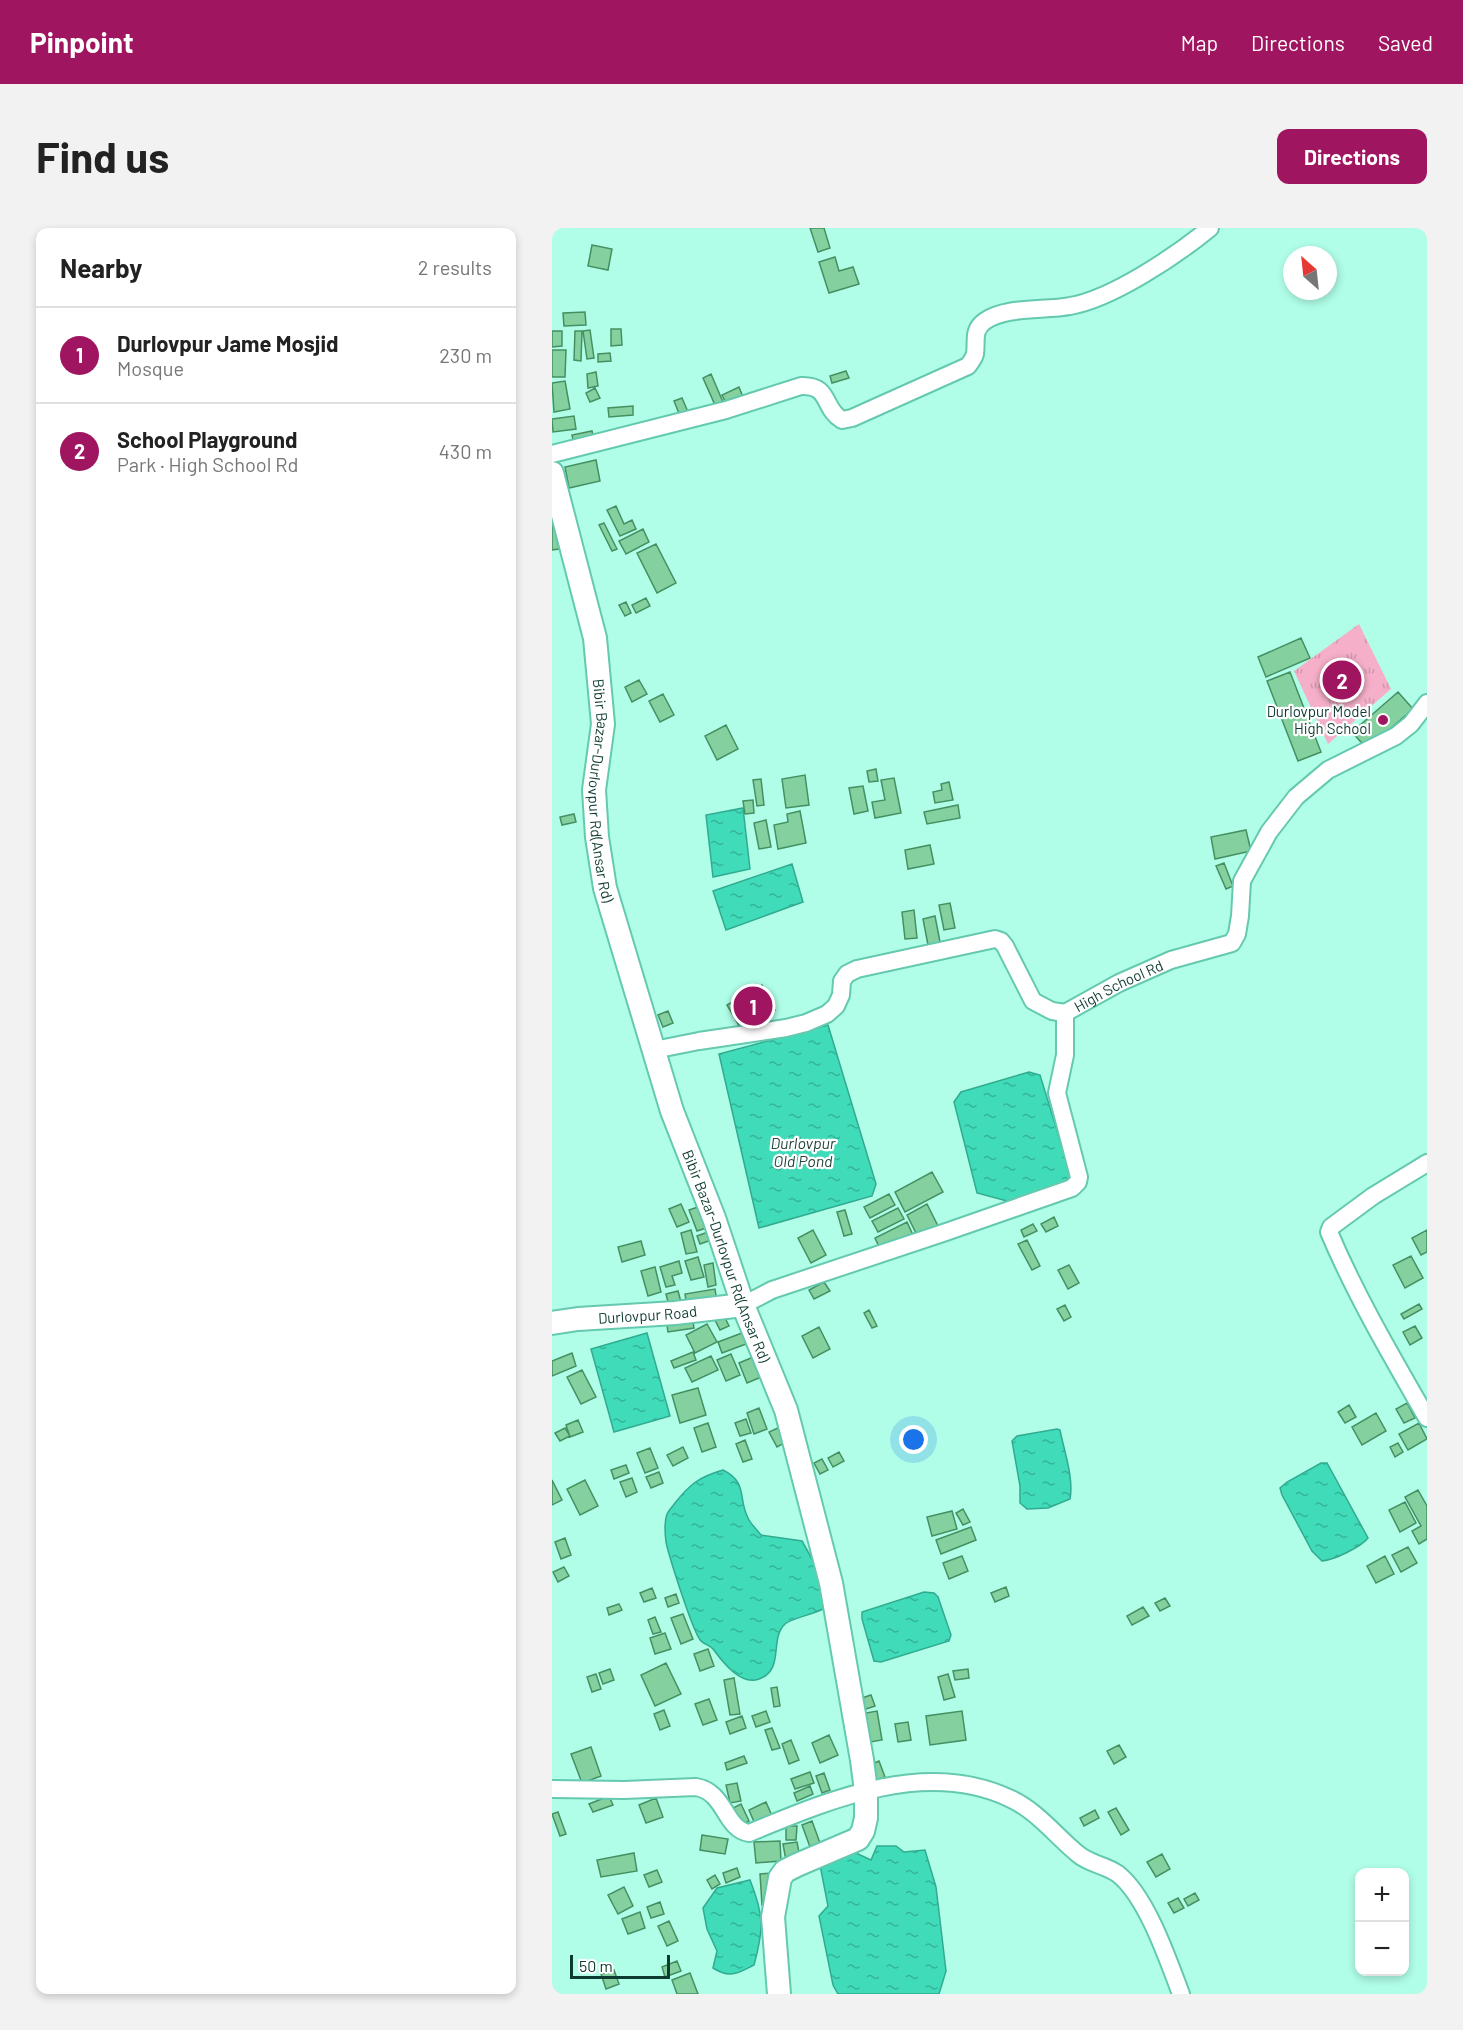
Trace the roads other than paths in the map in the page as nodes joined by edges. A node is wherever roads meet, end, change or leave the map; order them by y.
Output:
1 (1210, 228) edge
2 (552, 454) edge
3 (552, 473) edge
4 (1427, 703) edge
5 (1065, 1013) junction
6 (654, 1050) junction
7 (1427, 1163) edge
8 (743, 1305) junction
9 (552, 1323) edge
10 (1427, 1418) edge
11 (552, 1789) edge
12 (866, 1791) junction
13 (779, 1994) edge
14 (1181, 1994) edge

1 - 2 street
3 - 6 street, Bibir Bazar-Durlovpur Rd(Ansar Rd)
4 - 5 street, High School Rd
5 - 6 street
5 - 8 street, High School Rd
6 - 8 street, Bibir Bazar-Durlovpur Rd(Ansar Rd)
7 - 10 street
8 - 9 street, Durlovpur Road
8 - 12 street, Bibir Bazar-Durlovpur Rd(Ansar Rd)
11 - 12 street
12 - 13 street, Bibir Bazar-Durlovpur Rd(Ansar Rd)
12 - 14 street

